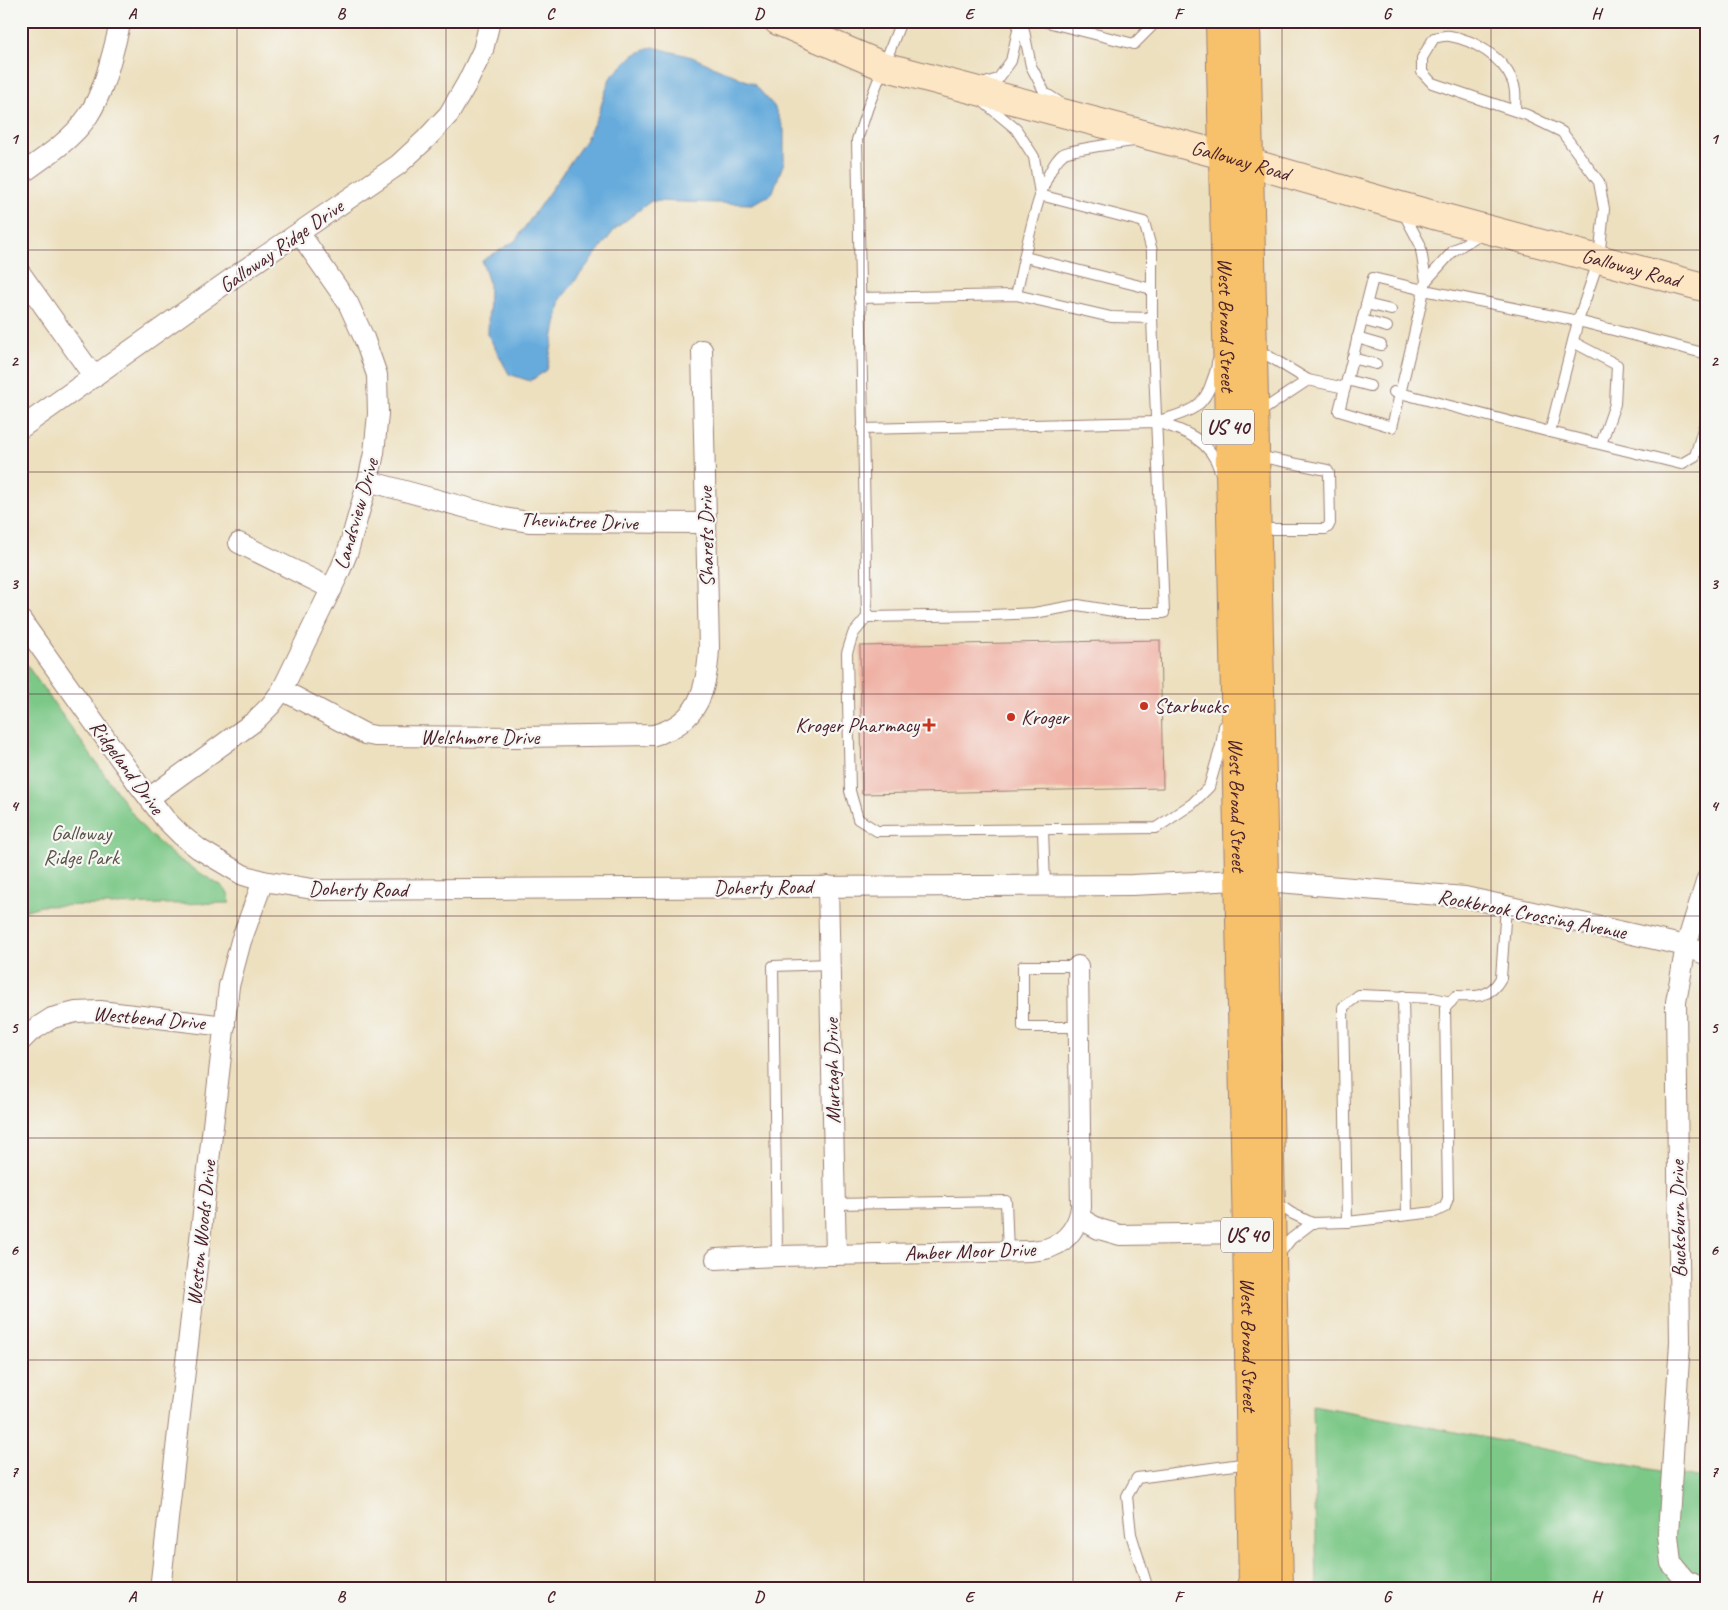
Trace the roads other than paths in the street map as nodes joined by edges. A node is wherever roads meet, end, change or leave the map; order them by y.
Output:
1 (121, 21) edge
2 (490, 21) edge
3 (778, 21) edge
4 (901, 21) edge
5 (1021, 21) edge
6 (1043, 21) edge
7 (1157, 21) edge
8 (1220, 21) edge
9 (1246, 21) edge
10 (883, 66) junction
11 (966, 89) junction
12 (1515, 111) junction
13 (1087, 121) junction
14 (1154, 137) junction
15 (1223, 155) junction
16 (1249, 163) junction
17 (21, 174) edge
18 (1040, 195) junction
19 (1400, 206) junction
20 (1487, 230) junction
21 (300, 234) junction
22 (1225, 251) junction
23 (1025, 257) junction
24 (1599, 259) junction
25 (21, 274) edge
26 (1214, 280) dead end
27 (1425, 285) junction
28 (1707, 288) edge
29 (1152, 289) junction
30 (1016, 295) junction
31 (859, 298) junction
32 (1366, 304) junction
33 (1391, 310) dead end
34 (1152, 318) junction
35 (1362, 320) junction
36 (1578, 321) junction
37 (1387, 327) dead end
38 (1357, 338) junction
39 (1573, 342) junction
40 (1381, 345) dead end
41 (1253, 346) junction
42 (1216, 347) dead end
43 (702, 350) dead end
44 (1707, 354) edge
45 (1352, 358) junction
46 (1376, 364) dead end
47 (94, 377) junction
48 (1308, 380) junction
49 (1346, 384) junction
50 (1370, 386) dead end
51 (1397, 392) junction
52 (1254, 416) junction
53 (1707, 416) edge
54 (1156, 422) junction
55 (21, 428) edge
56 (862, 429) junction
57 (1550, 432) junction
58 (1601, 444) junction
59 (1255, 456) junction
60 (368, 481) junction
61 (1230, 501) junction
62 (705, 523) junction
63 (1257, 529) junction
64 (239, 543) dead end
65 (332, 589) junction
66 (867, 616) junction
67 (21, 620) edge
68 (1233, 659) junction
69 (282, 690) junction
70 (685, 719) joint
71 (149, 798) junction
72 (1043, 830) junction
73 (1707, 879) edge
74 (1238, 880) junction
75 (263, 881) junction
76 (1265, 881) junction
77 (1045, 885) junction
78 (828, 886) junction
79 (1506, 906) junction
80 (1686, 946) junction
81 (1707, 955) edge
82 (830, 964) junction
83 (1078, 966) joint
84 (1403, 996) junction
85 (1451, 1002) junction
86 (224, 1026) junction
87 (1078, 1028) junction
88 (21, 1041) edge
89 (1271, 1199) junction
90 (835, 1204) junction
91 (1407, 1215) junction
92 (1079, 1218) junction
93 (1347, 1222) junction
94 (1312, 1223) junction
95 (1247, 1233) junction
96 (1008, 1252) junction
97 (836, 1255) junction
98 (777, 1256) junction
99 (716, 1259) dead end
100 (1272, 1264) junction
101 (1250, 1463) junction
102 (160, 1589) edge
103 (1148, 1589) edge
104 (1253, 1589) edge
105 (1279, 1589) edge
106 (1704, 1589) edge

1 - 17 street
2 - 21 street, Galloway Ridge Drive
3 - 10 street, Galloway Road
4 - 10 lane
5 - 11 lane
5 - 13 lane
6 - 7 lane
8 - 15 main road, West Broad Street / US 40
9 - 16 main road, West Broad Street / US 40
10 - 11 street, Galloway Road
10 - 31 lane
11 - 13 street, Galloway Road
11 - 18 lane
12 - 12 lane
12 - 24 lane
13 - 14 street, Galloway Road
14 - 15 street, Galloway Road
14 - 18 lane
15 - 16 street, Galloway Road
15 - 22 main road, West Broad Street / US 40
16 - 19 street, Galloway Road
16 - 41 main road, West Broad Street / US 40
18 - 23 lane
18 - 29 lane
19 - 20 street, Galloway Road
19 - 27 lane
20 - 24 street, Galloway Road
20 - 27 lane
21 - 47 street, Galloway Ridge Drive
21 - 60 street, Landsview Drive
22 - 26 lane
22 - 61 main road, West Broad Street / US 40
23 - 29 lane
23 - 30 lane
24 - 28 street, Galloway Road
24 - 36 lane
25 - 47 street
27 - 32 lane
27 - 36 lane
27 - 51 lane
29 - 34 lane
30 - 31 lane
30 - 34 lane
31 - 56 lane
32 - 33 lane
32 - 35 lane
34 - 54 lane
35 - 37 lane
35 - 38 lane
36 - 39 lane
36 - 44 lane
38 - 40 lane
38 - 45 lane
39 - 57 lane
39 - 58 lane
41 - 48 lane
41 - 52 main road, West Broad Street / US 40
42 - 54 lane
43 - 62 street, Sharets Drive
45 - 46 lane
45 - 49 lane
47 - 55 street, Galloway Ridge Drive
48 - 49 lane
48 - 52 lane
49 - 50 lane
49 - 51 lane
51 - 57 lane
52 - 59 main road, West Broad Street / US 40
53 - 58 lane
54 - 56 lane
54 - 61 lane
54 - 66 lane
56 - 66 lane
57 - 58 lane
59 - 63 main road, West Broad Street / US 40
59 - 63 lane
60 - 62 street, Thevintree Drive
60 - 65 street, Landsview Drive
61 - 68 main road, West Broad Street / US 40
62 - 70 street, Sharets Drive
63 - 76 main road, West Broad Street / US 40
64 - 65 street
65 - 69 street, Landsview Drive
66 - 72 lane
67 - 71 street, Ridgeland Drive
68 - 72 lane
68 - 74 main road, West Broad Street / US 40
69 - 70 street, Welshmore Drive
69 - 71 street, Landsview Drive
71 - 75 street, Ridgeland Drive
72 - 77 lane
73 - 80 street, Bucksburn Drive
74 - 76 street, Doherty Road
74 - 77 street, Doherty Road
74 - 95 main road, West Broad Street / US 40
75 - 78 street, Doherty Road
75 - 86 street, Weston Woods Drive
76 - 79 street, Rockbrook Crossing Avenue
76 - 89 main road, West Broad Street / US 40
77 - 78 street, Doherty Road
78 - 82 street, Murtagh Drive
79 - 80 street, Rockbrook Crossing Avenue
79 - 85 lane
80 - 81 street, Rockbrook Crossing Avenue
80 - 106 street, Bucksburn Drive
82 - 90 street, Murtagh Drive
82 - 98 lane
83 - 87 street
83 - 87 lane
84 - 85 lane
84 - 91 lane
84 - 93 lane
85 - 91 lane
86 - 88 street, Westbend Drive
86 - 102 street, Weston Woods Drive
87 - 92 street
89 - 94 lane
89 - 100 main road, West Broad Street / US 40
90 - 96 lane
90 - 97 street, Murtagh Drive
91 - 93 lane
92 - 95 street
92 - 96 street, Amber Moor Drive
93 - 94 lane
94 - 100 lane
95 - 101 main road, West Broad Street / US 40
96 - 97 street, Amber Moor Drive
97 - 98 street, Amber Moor Drive
98 - 99 street, Amber Moor Drive
100 - 105 main road, West Broad Street / US 40
101 - 103 lane
101 - 104 main road, West Broad Street / US 40

